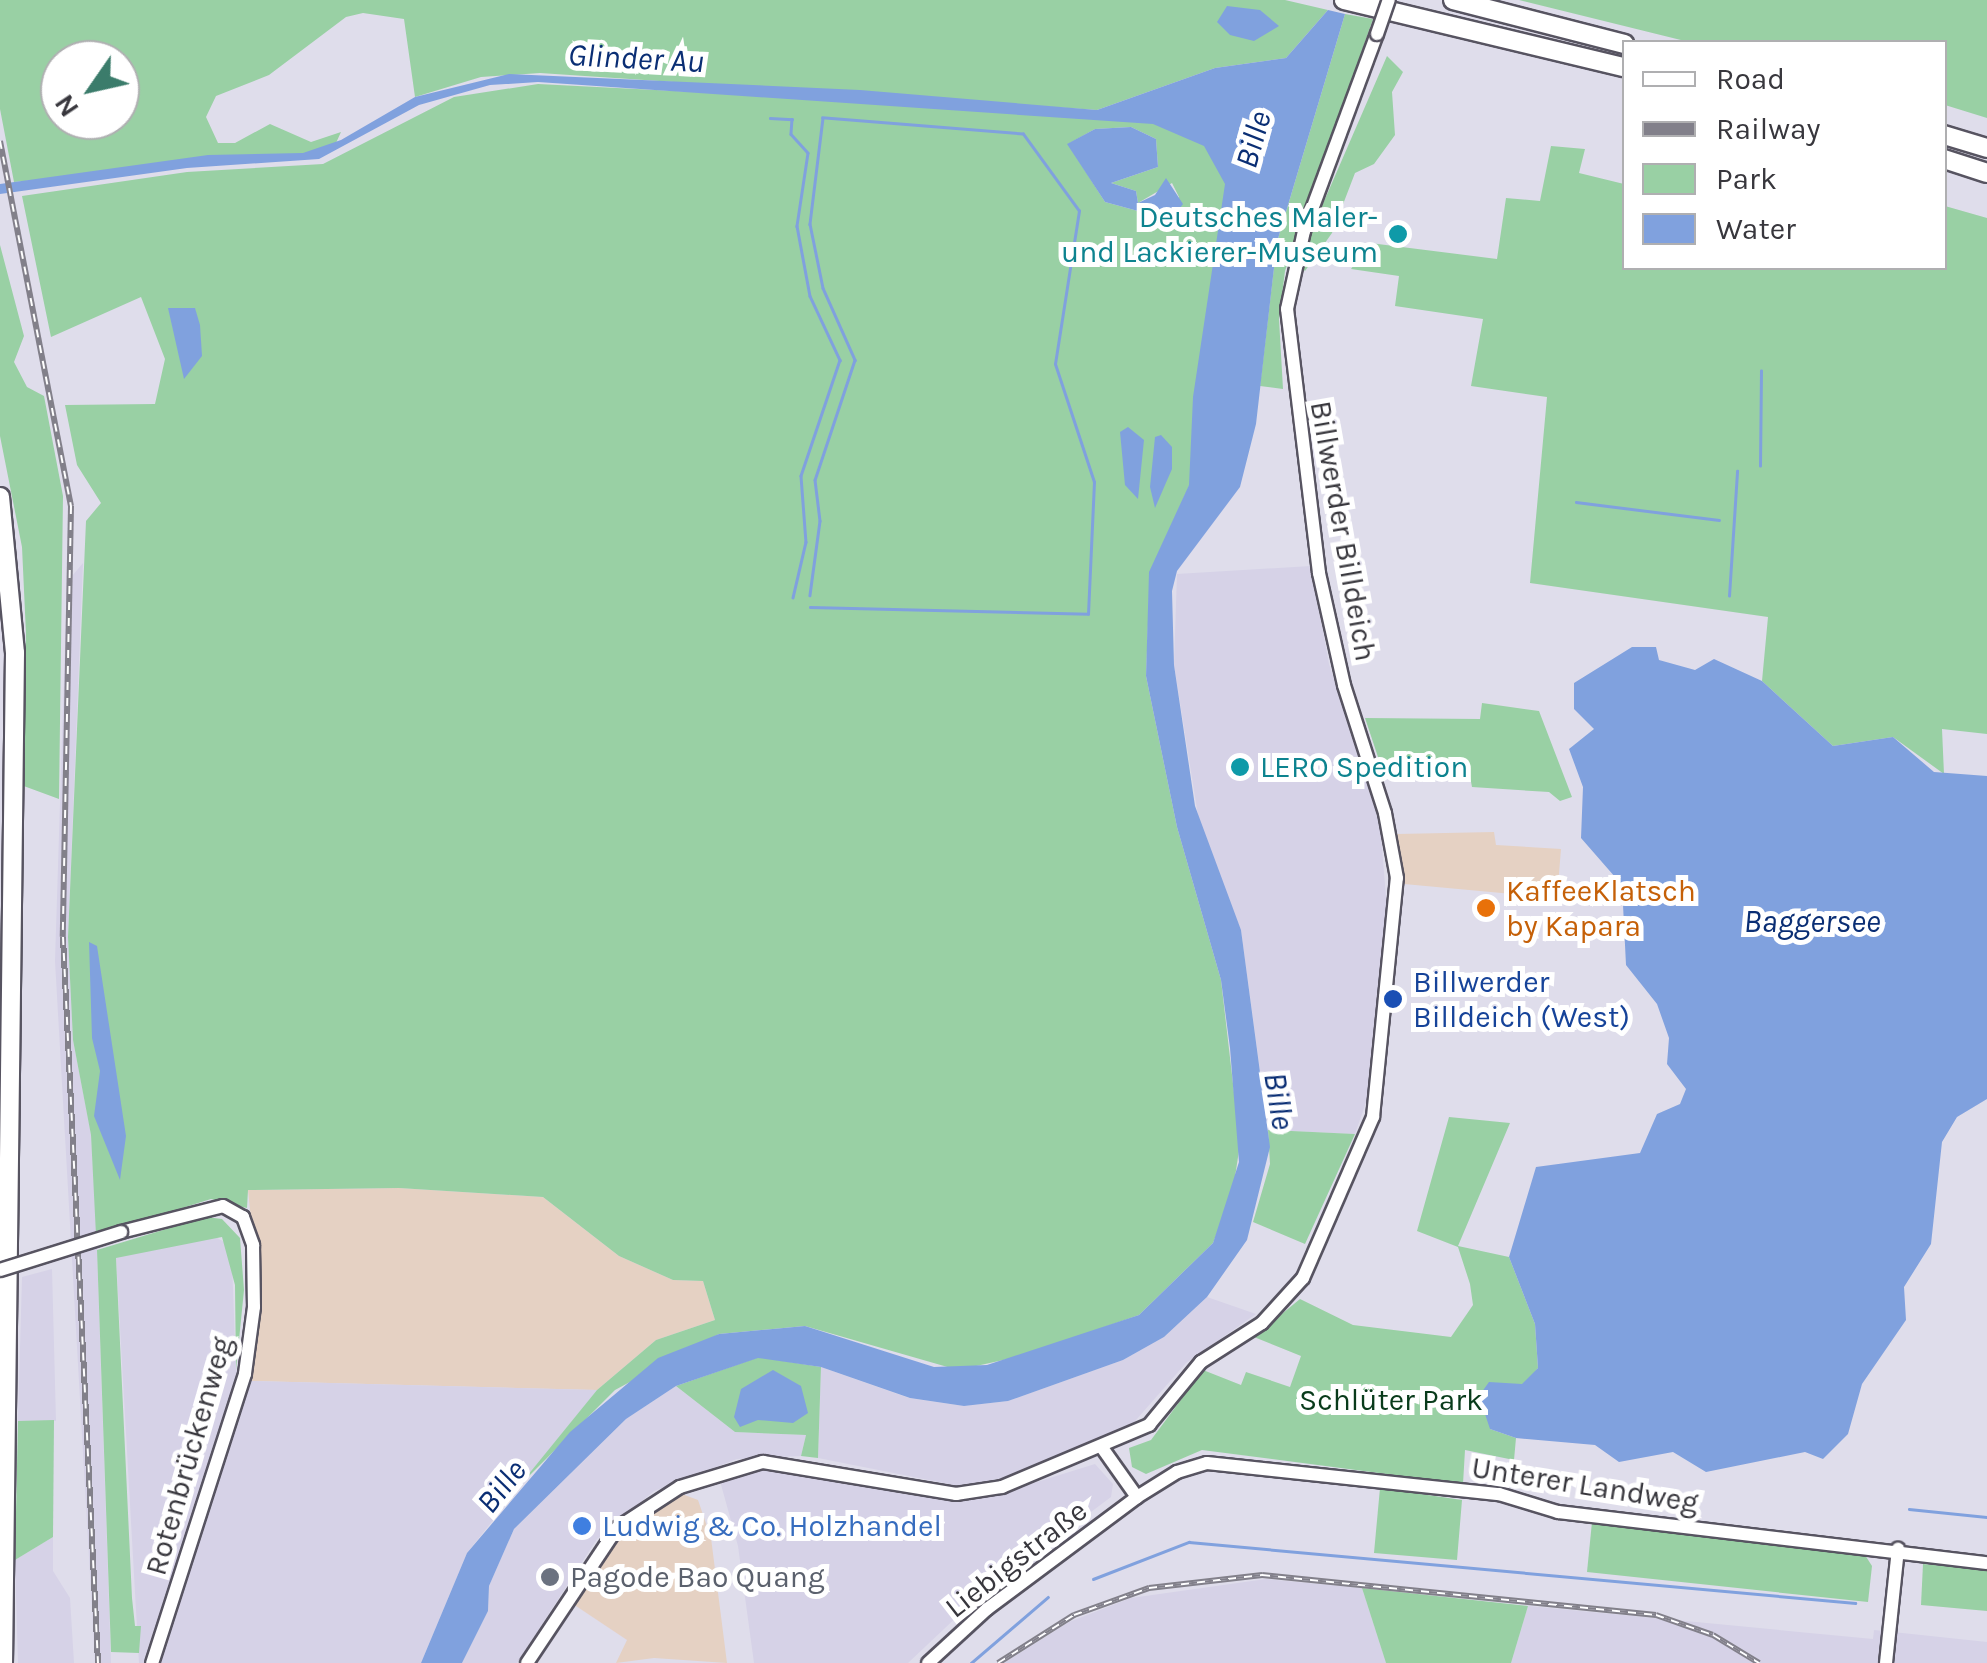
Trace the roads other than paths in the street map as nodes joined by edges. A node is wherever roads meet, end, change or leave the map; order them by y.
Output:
1 (1344, 0) edge
2 (1389, 0) edge
3 (1453, 0) edge
4 (1622, 43) edge
5 (1622, 68) edge
6 (1947, 136) edge
7 (1987, 148) edge
8 (1947, 161) edge
9 (1987, 173) edge
10 (0, 496) edge
11 (0, 1270) edge
12 (1103, 1449) junction
13 (1176, 1472) joint
14 (1136, 1497) junction
15 (1898, 1550) junction
16 (1987, 1563) edge
17 (4, 1663) edge
18 (152, 1663) edge
19 (527, 1663) edge
20 (928, 1663) edge
21 (1886, 1663) edge

1 - 5 highway
2 - 12 street, Billwerder Billdeich, bridge
3 - 4 highway
6 - 7 highway
8 - 9 highway
10 - 17 highway
11 - 18 street, Rotenbrückenweg, bridge
12 - 14 street
12 - 19 street, Billwerder Billdeich
13 - 14 street, Liebigstraße
13 - 15 street, Unterer Landweg
14 - 20 street, Liebigstraße
15 - 16 street, Unterer Landweg
15 - 21 street

